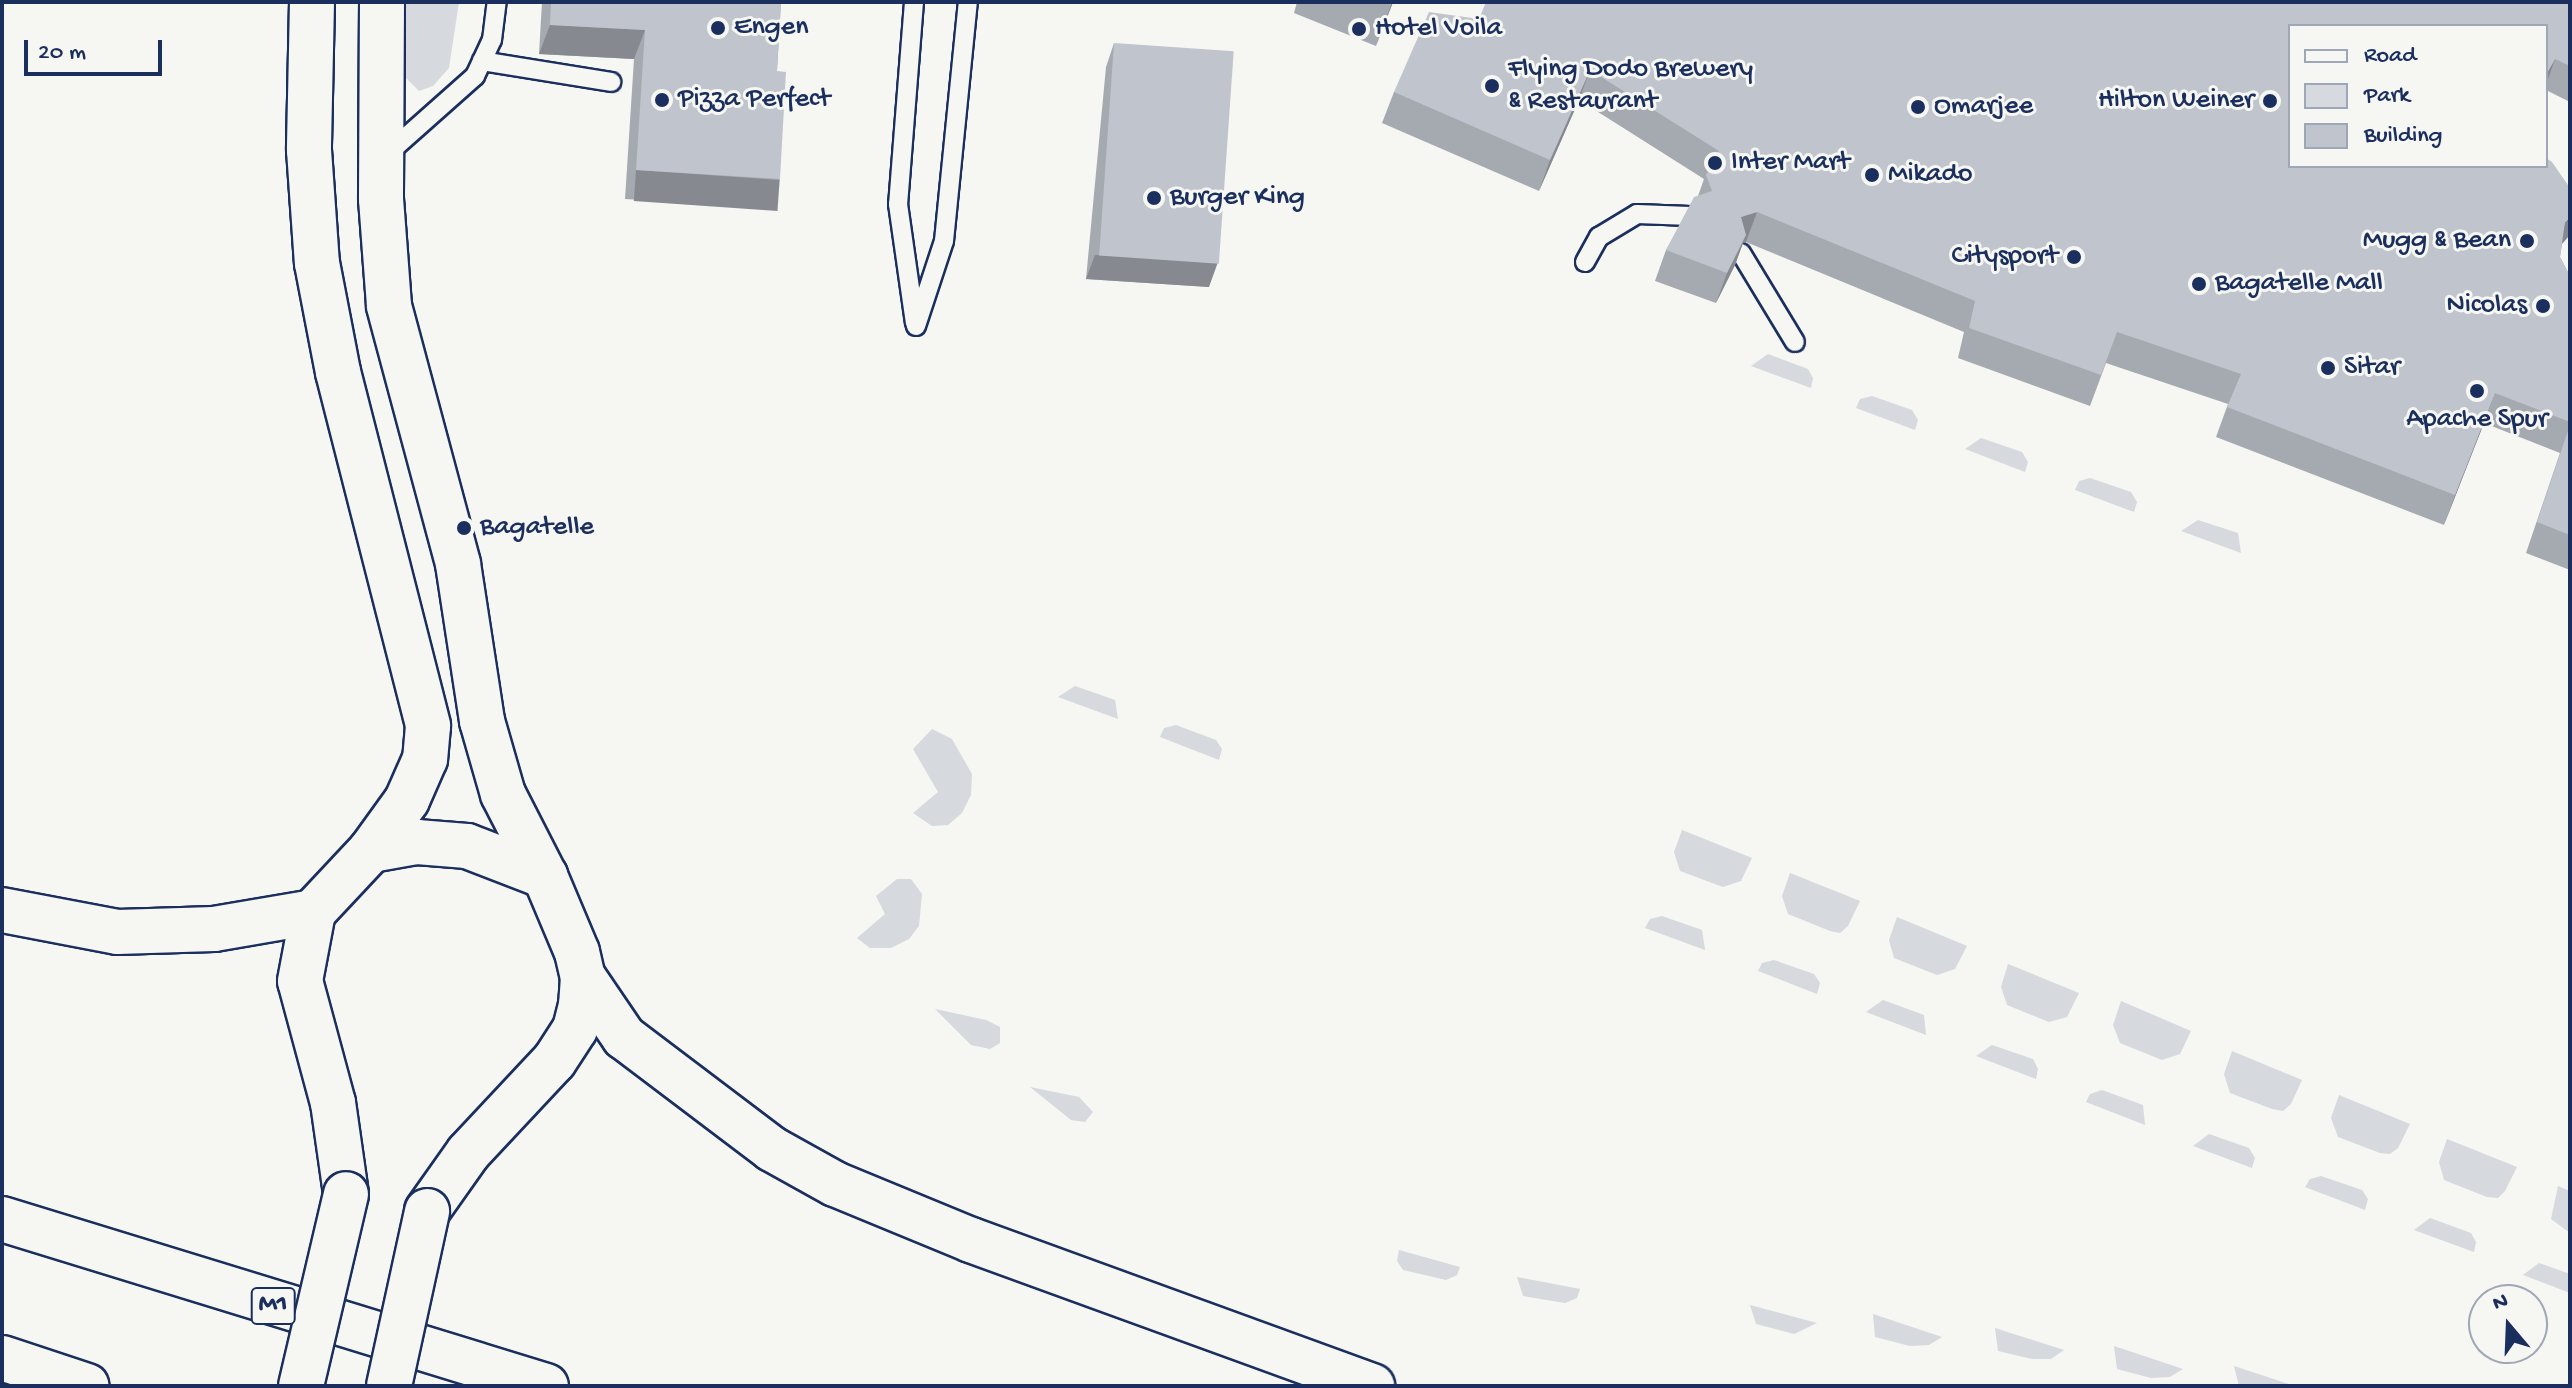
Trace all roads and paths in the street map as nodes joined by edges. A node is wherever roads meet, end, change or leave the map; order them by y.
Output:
1 (312, 2) edge
2 (382, 2) edge
3 (497, 2) edge
4 (914, 2) edge
5 (968, 2) edge
6 (482, 61) junction
7 (611, 82) dead end
8 (381, 160) junction
9 (1690, 216) edge
10 (1741, 253) edge
11 (1585, 262) dead end
12 (1795, 342) dead end
13 (371, 850) junction
14 (545, 876) junction
15 (2, 910) edge
16 (313, 912) junction
17 (583, 977) junction
18 (2, 1219) edge
19 (2, 1358) edge
20 (87, 1386) edge
21 (301, 1386) edge
22 (389, 1386) edge
23 (546, 1386) edge
24 (1372, 1386) edge

1 - 13 main road
2 - 8 main road
3 - 6 lane
4 - 5 lane
6 - 7 lane
6 - 8 lane
8 - 14 main road
9 - 11 lane
10 - 12 lane
13 - 14 main road
13 - 16 main road
14 - 17 main road
15 - 16 main road
16 - 21 main road, bridge
17 - 22 main road, bridge
17 - 24 main road
18 - 23 main road, M1
19 - 20 main road

